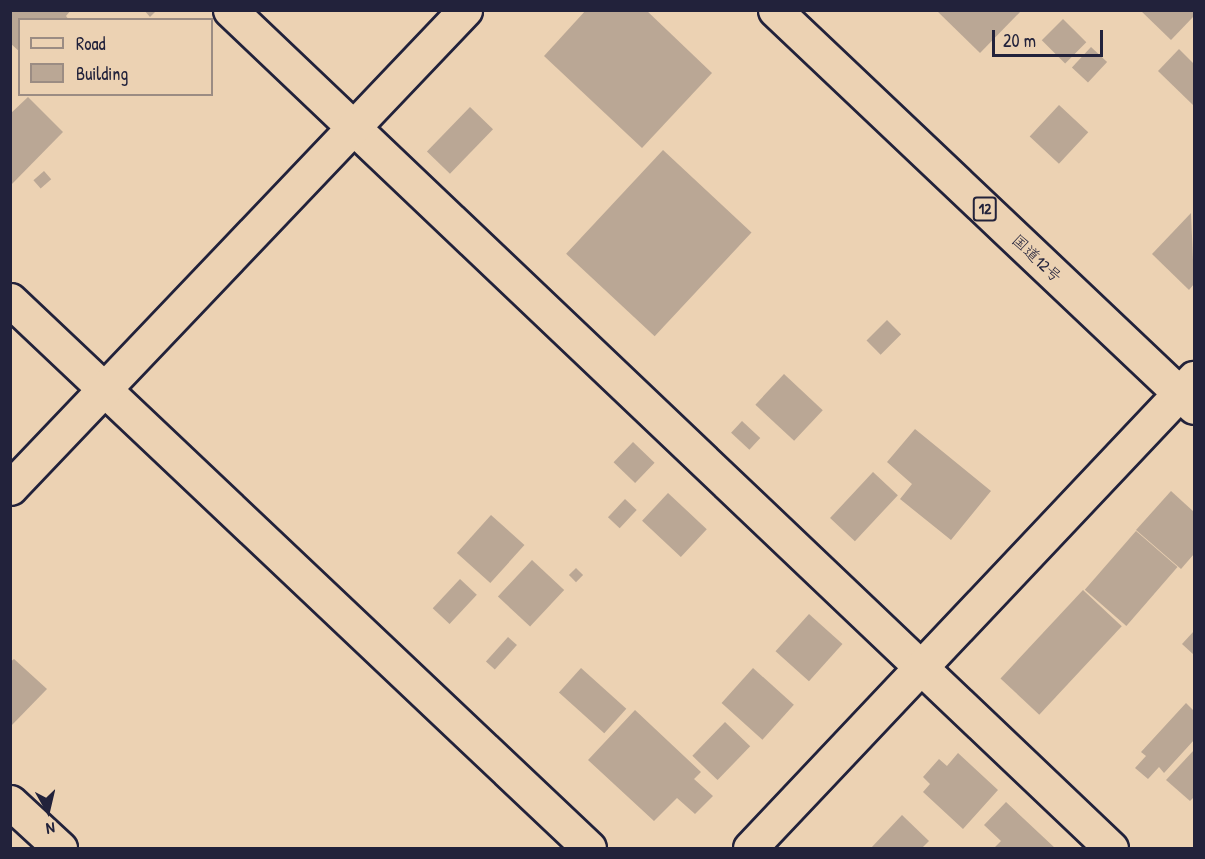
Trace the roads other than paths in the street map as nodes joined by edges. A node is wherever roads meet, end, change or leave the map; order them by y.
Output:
1 (230, 10) edge
2 (465, 10) edge
3 (775, 10) edge
4 (354, 128) junction
5 (10, 300) edge
6 (105, 390) junction
7 (1190, 393) edge
8 (10, 488) edge
9 (919, 665) junction
10 (10, 802) edge
11 (60, 849) edge
12 (589, 849) edge
13 (750, 849) edge
14 (1111, 849) edge

1 - 4 main road
2 - 4 main road
3 - 7 main road, 国道12号 / 12
4 - 6 main road
4 - 9 main road
5 - 6 main road
6 - 8 main road
6 - 12 main road
7 - 9 main road
9 - 13 main road
9 - 14 main road
10 - 11 main road

